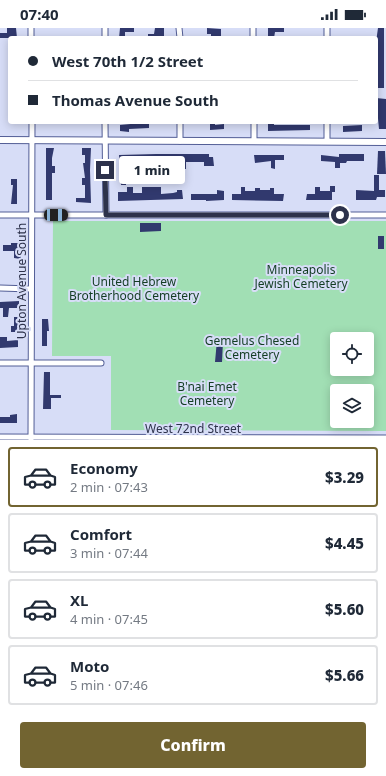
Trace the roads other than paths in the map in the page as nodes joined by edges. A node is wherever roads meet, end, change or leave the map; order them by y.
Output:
1 (32, 124) edge
2 (105, 124) edge
3 (180, 124) edge
4 (254, 124) edge
5 (327, 124) edge
6 (0, 140) edge
7 (32, 140) junction
8 (105, 141) junction
9 (180, 141) junction
10 (254, 141) junction
11 (328, 141) junction
12 (386, 142) edge
13 (0, 215) edge
14 (31, 215) junction
15 (106, 215) junction
16 (386, 215) edge
17 (0, 288) edge
18 (31, 288) junction
19 (0, 363) edge
20 (31, 363) junction
21 (101, 363) dead end
22 (0, 437) edge
23 (386, 438) edge
24 (31, 439) edge
25 (104, 439) edge
26 (179, 439) edge
27 (252, 439) edge
28 (327, 439) edge

1 - 7 street, Upton Avenue South
2 - 8 street
3 - 9 street
4 - 10 street
5 - 11 street
6 - 7 street
7 - 8 street
7 - 14 street, Upton Avenue South
8 - 9 street
8 - 15 street
9 - 10 street
10 - 11 street
11 - 12 street
13 - 14 street
14 - 15 street
14 - 18 street, Upton Avenue South
15 - 16 street
17 - 18 street
18 - 20 street, Upton Avenue South
19 - 20 street
20 - 21 street
20 - 24 street, Upton Avenue South
22 - 24 street, West 72nd Street
23 - 28 street, West 72nd Street
24 - 25 street, West 72nd Street
25 - 26 street, West 72nd Street
26 - 27 street, West 72nd Street
27 - 28 street, West 72nd Street

